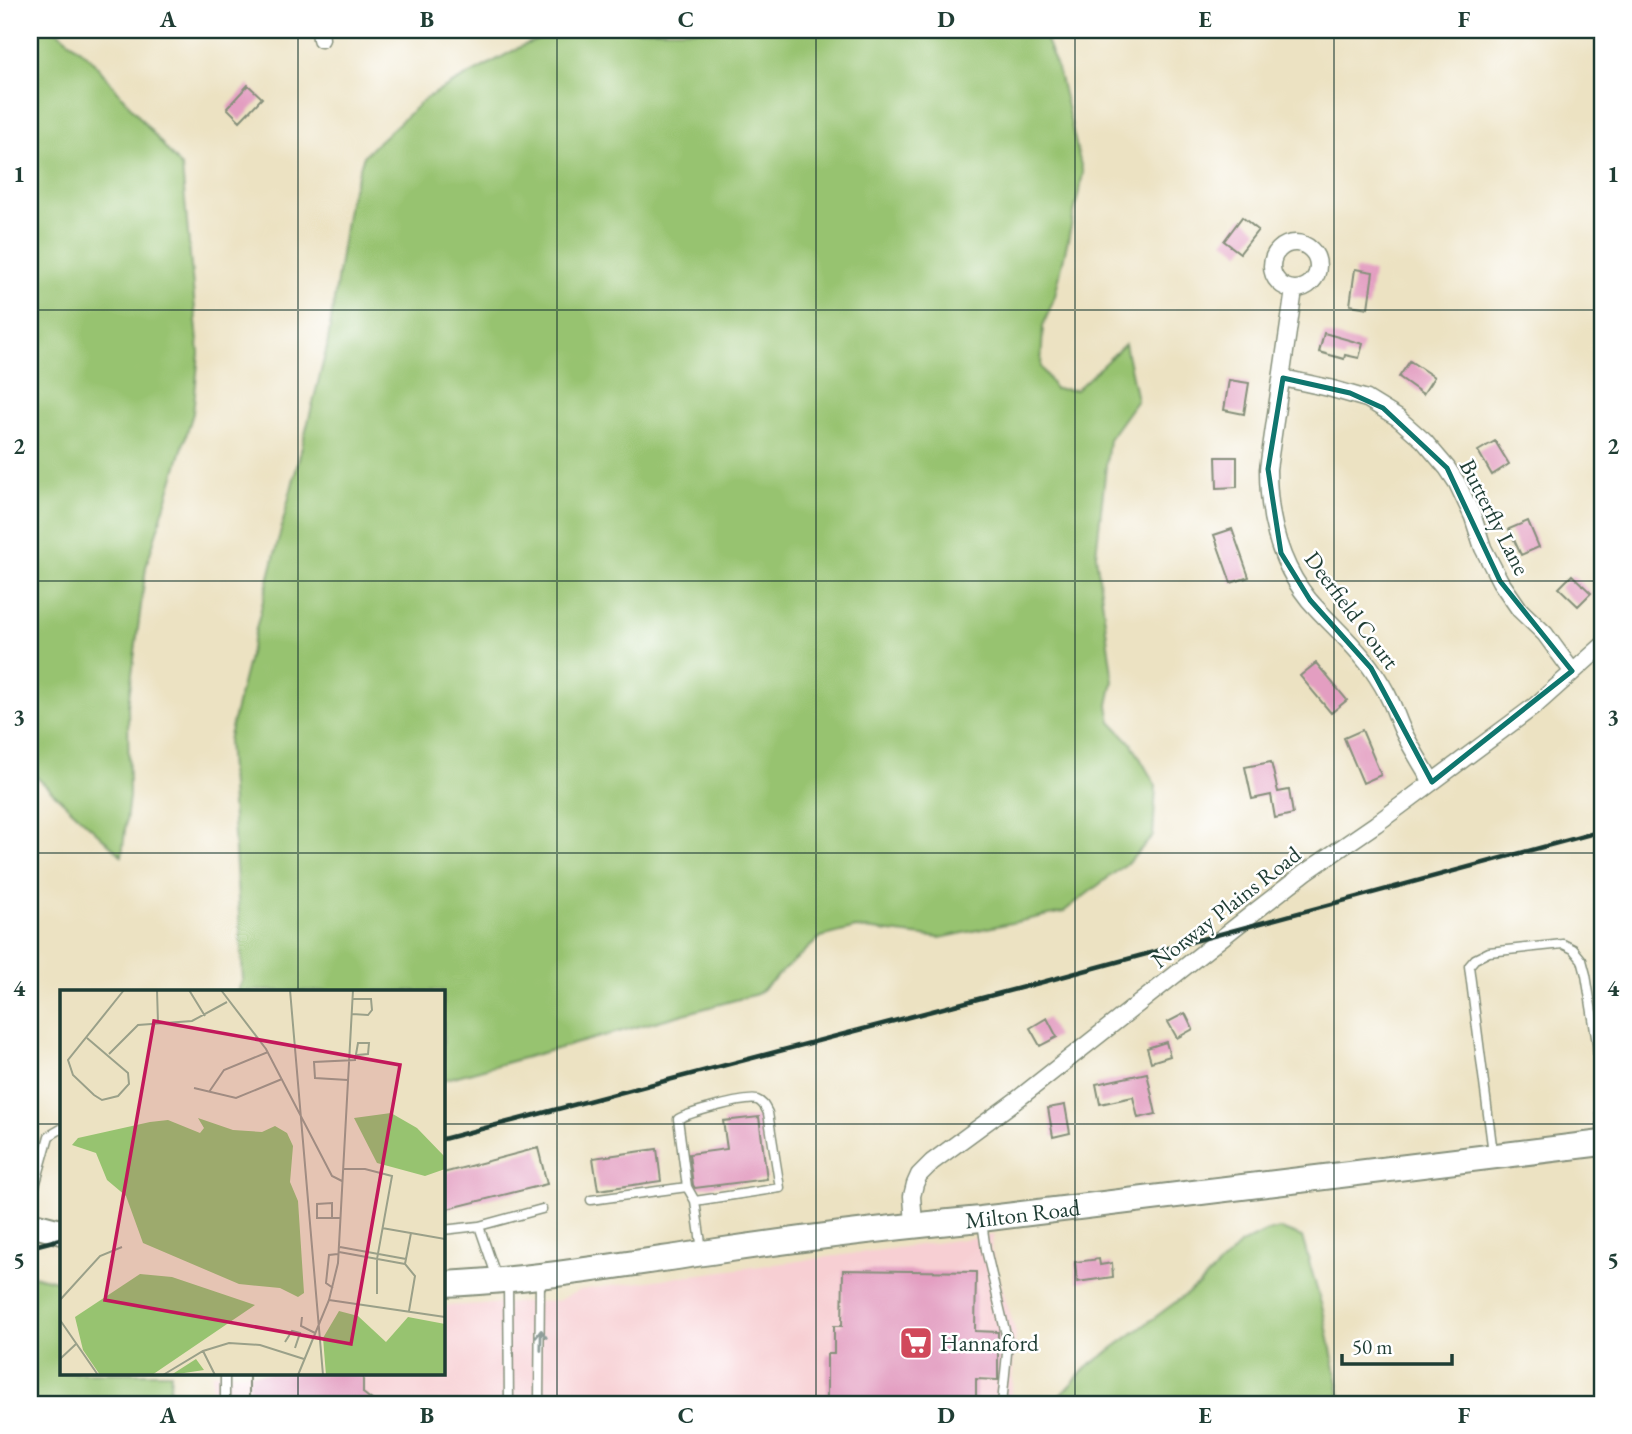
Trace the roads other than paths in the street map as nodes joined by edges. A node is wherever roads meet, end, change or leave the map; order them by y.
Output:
1 (1294, 290) dead end
2 (1283, 378) junction
3 (1602, 646) edge
4 (1572, 671) junction
5 (1432, 782) junction
6 (60, 1130) edge
7 (1602, 1132) edge
8 (1602, 1143) edge
9 (1494, 1156) junction
10 (688, 1187) junction
11 (591, 1200) dead end
12 (695, 1201) junction
13 (30, 1204) edge
14 (542, 1209) dead end
15 (981, 1219) junction
16 (30, 1224) edge
17 (915, 1225) junction
18 (479, 1226) junction
19 (444, 1230) edge
20 (60, 1232) edge
21 (702, 1253) junction
22 (540, 1277) junction
23 (503, 1280) junction
24 (444, 1284) edge
25 (225, 1374) edge
26 (225, 1404) edge
27 (509, 1404) edge
28 (539, 1404) edge
29 (1002, 1404) edge

1 - 2 street, Deerfield Court
2 - 4 street, Butterfly Lane
2 - 5 street, Deerfield Court
3 - 4 street, Norway Plains Road
4 - 5 street, Norway Plains Road
5 - 17 street, Norway Plains Road
6 - 13 lane
7 - 9 lane
8 - 9 main road, Milton Road
9 - 15 main road, Milton Road
10 - 11 lane
10 - 12 lane
10 - 12 lane
12 - 21 lane
14 - 18 lane
15 - 17 main road, Milton Road
15 - 29 lane
16 - 20 main road
17 - 21 main road, Milton Road
18 - 19 lane
18 - 23 lane
21 - 22 main road, Milton Road
22 - 23 main road, Milton Road
28 -> 22 lane
23 - 24 main road, Milton Road
23 - 27 lane
25 - 26 lane

